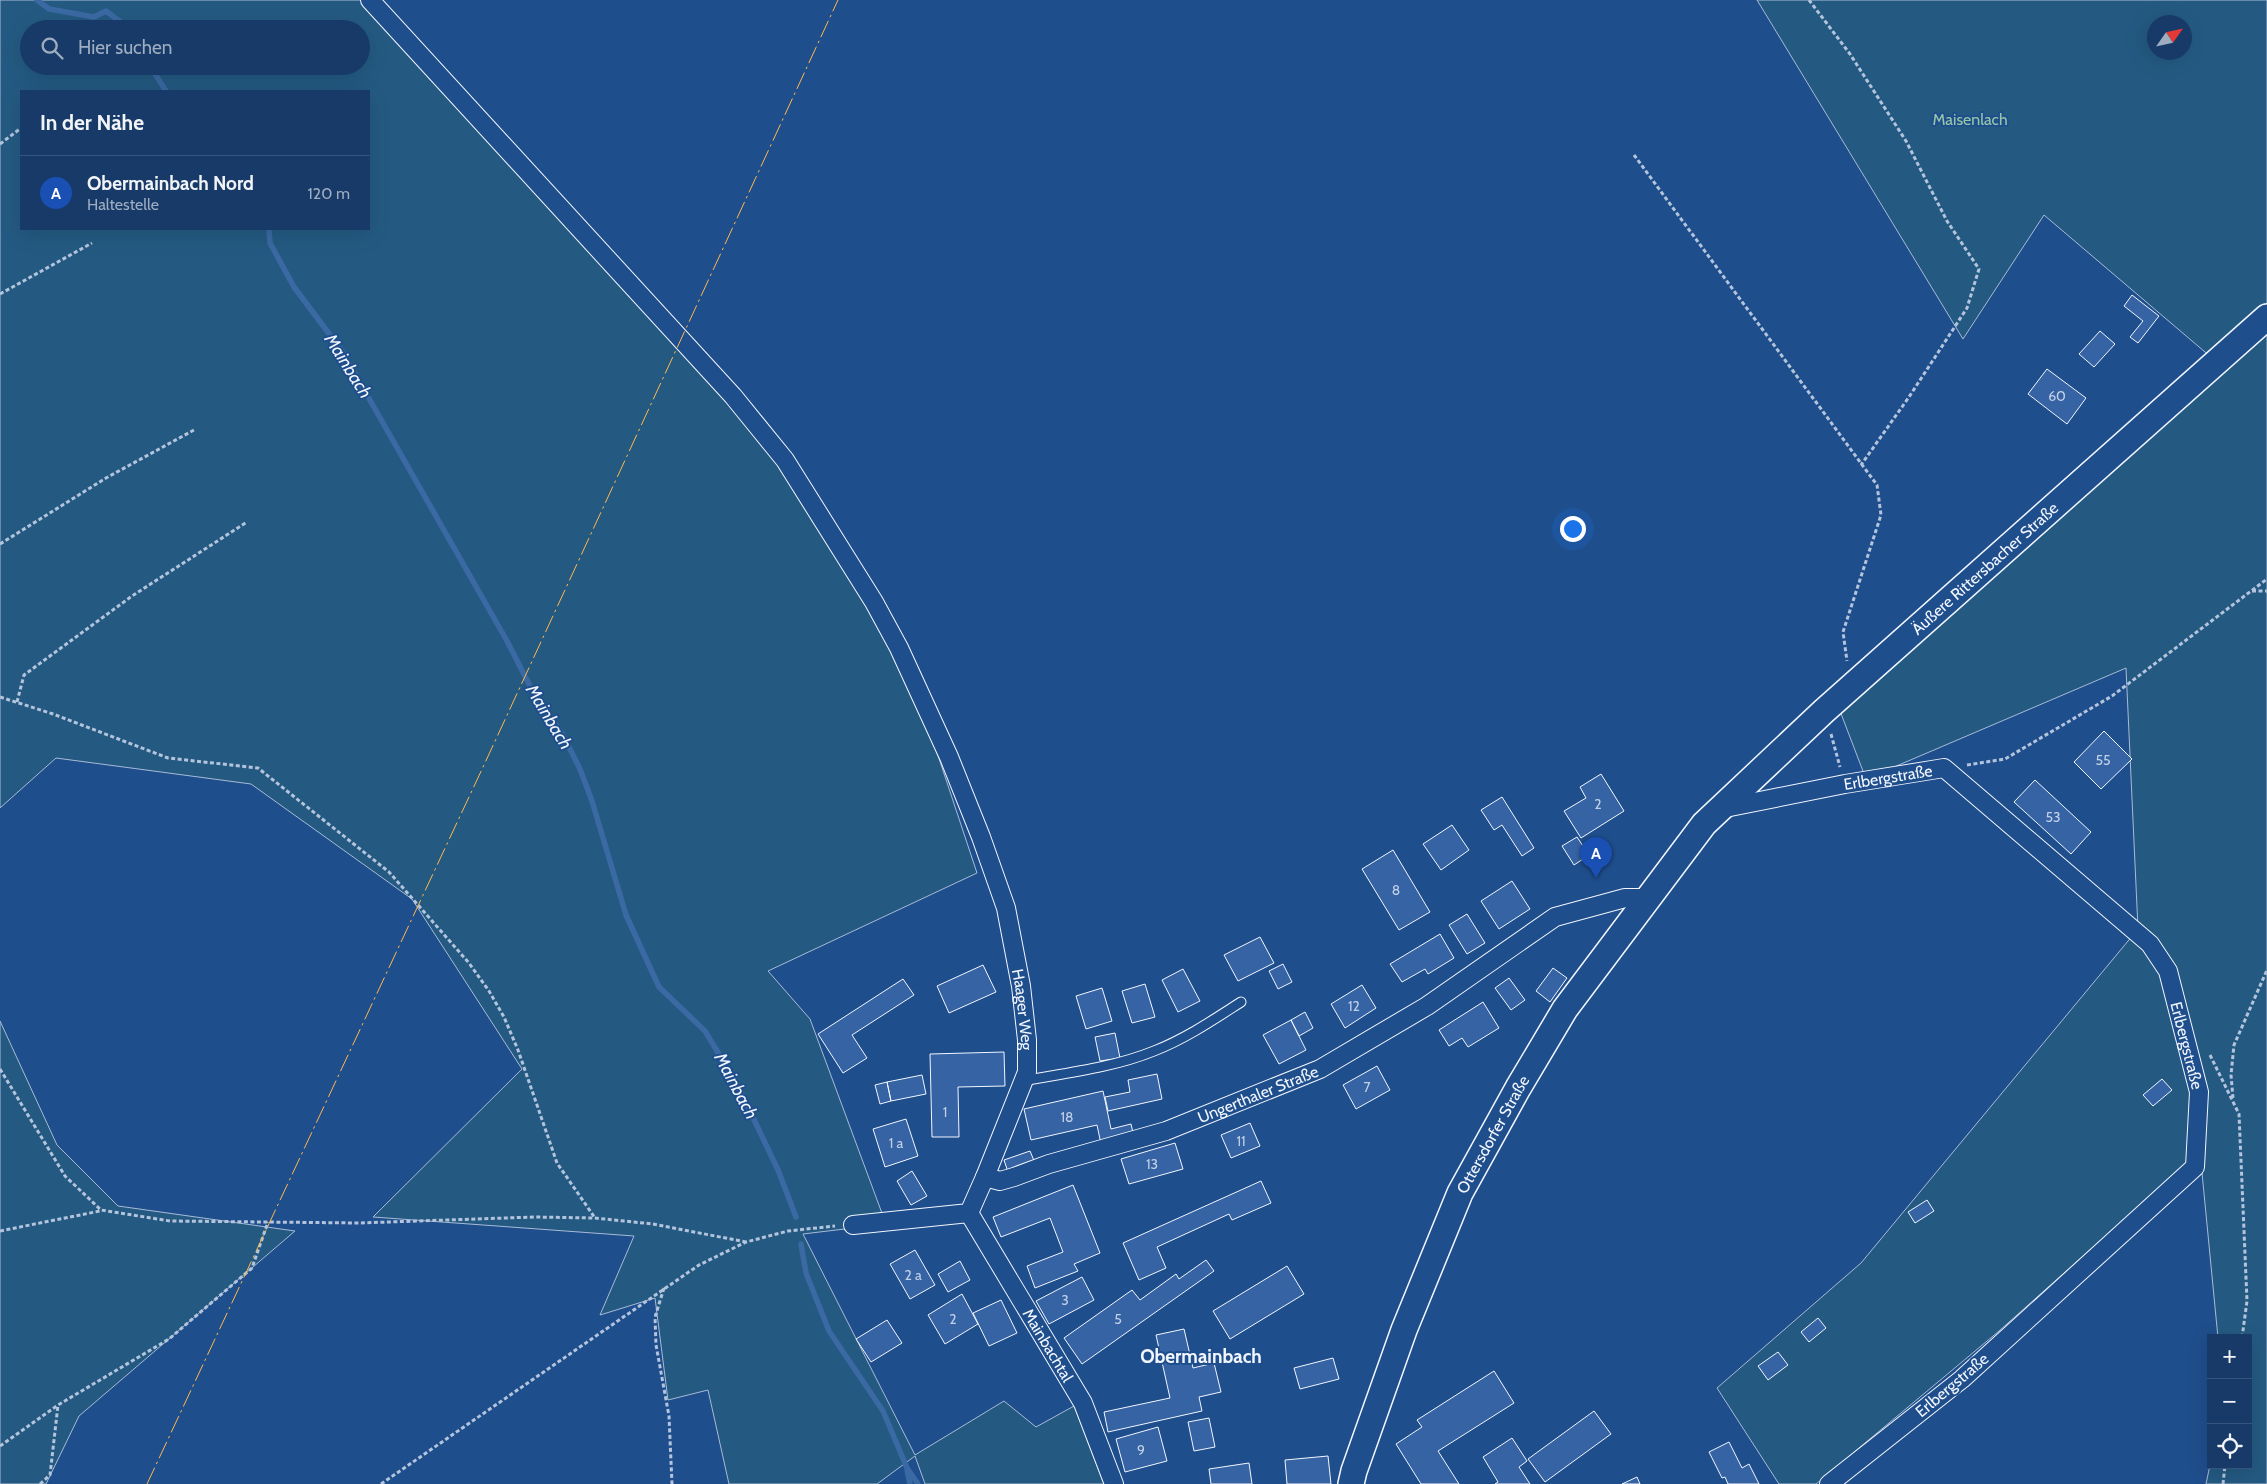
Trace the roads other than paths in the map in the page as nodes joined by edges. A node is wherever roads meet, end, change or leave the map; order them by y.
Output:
1 (370, 0) edge
2 (2267, 317) edge
3 (1711, 817) junction
4 (1648, 898) junction
5 (1241, 1002) dead end
6 (1022, 1081) junction
7 (985, 1177) junction
8 (969, 1213) junction
9 (853, 1225) road end
10 (1114, 1484) edge
11 (1351, 1484) edge
12 (1829, 1484) edge

1 - 6 street, Haager Weg
2 - 3 main road, Äußere Rittersbacher Straße
3 - 4 main road, Ottersdorfer Straße
3 - 12 street, Erlbergstraße
4 - 7 street, Ungerthaler Straße
4 - 11 main road, Ottersdorfer Straße
5 - 6 lane
6 - 7 street, Haager Weg
7 - 8 street
8 - 9 street
8 - 10 street, Mainbachtal

